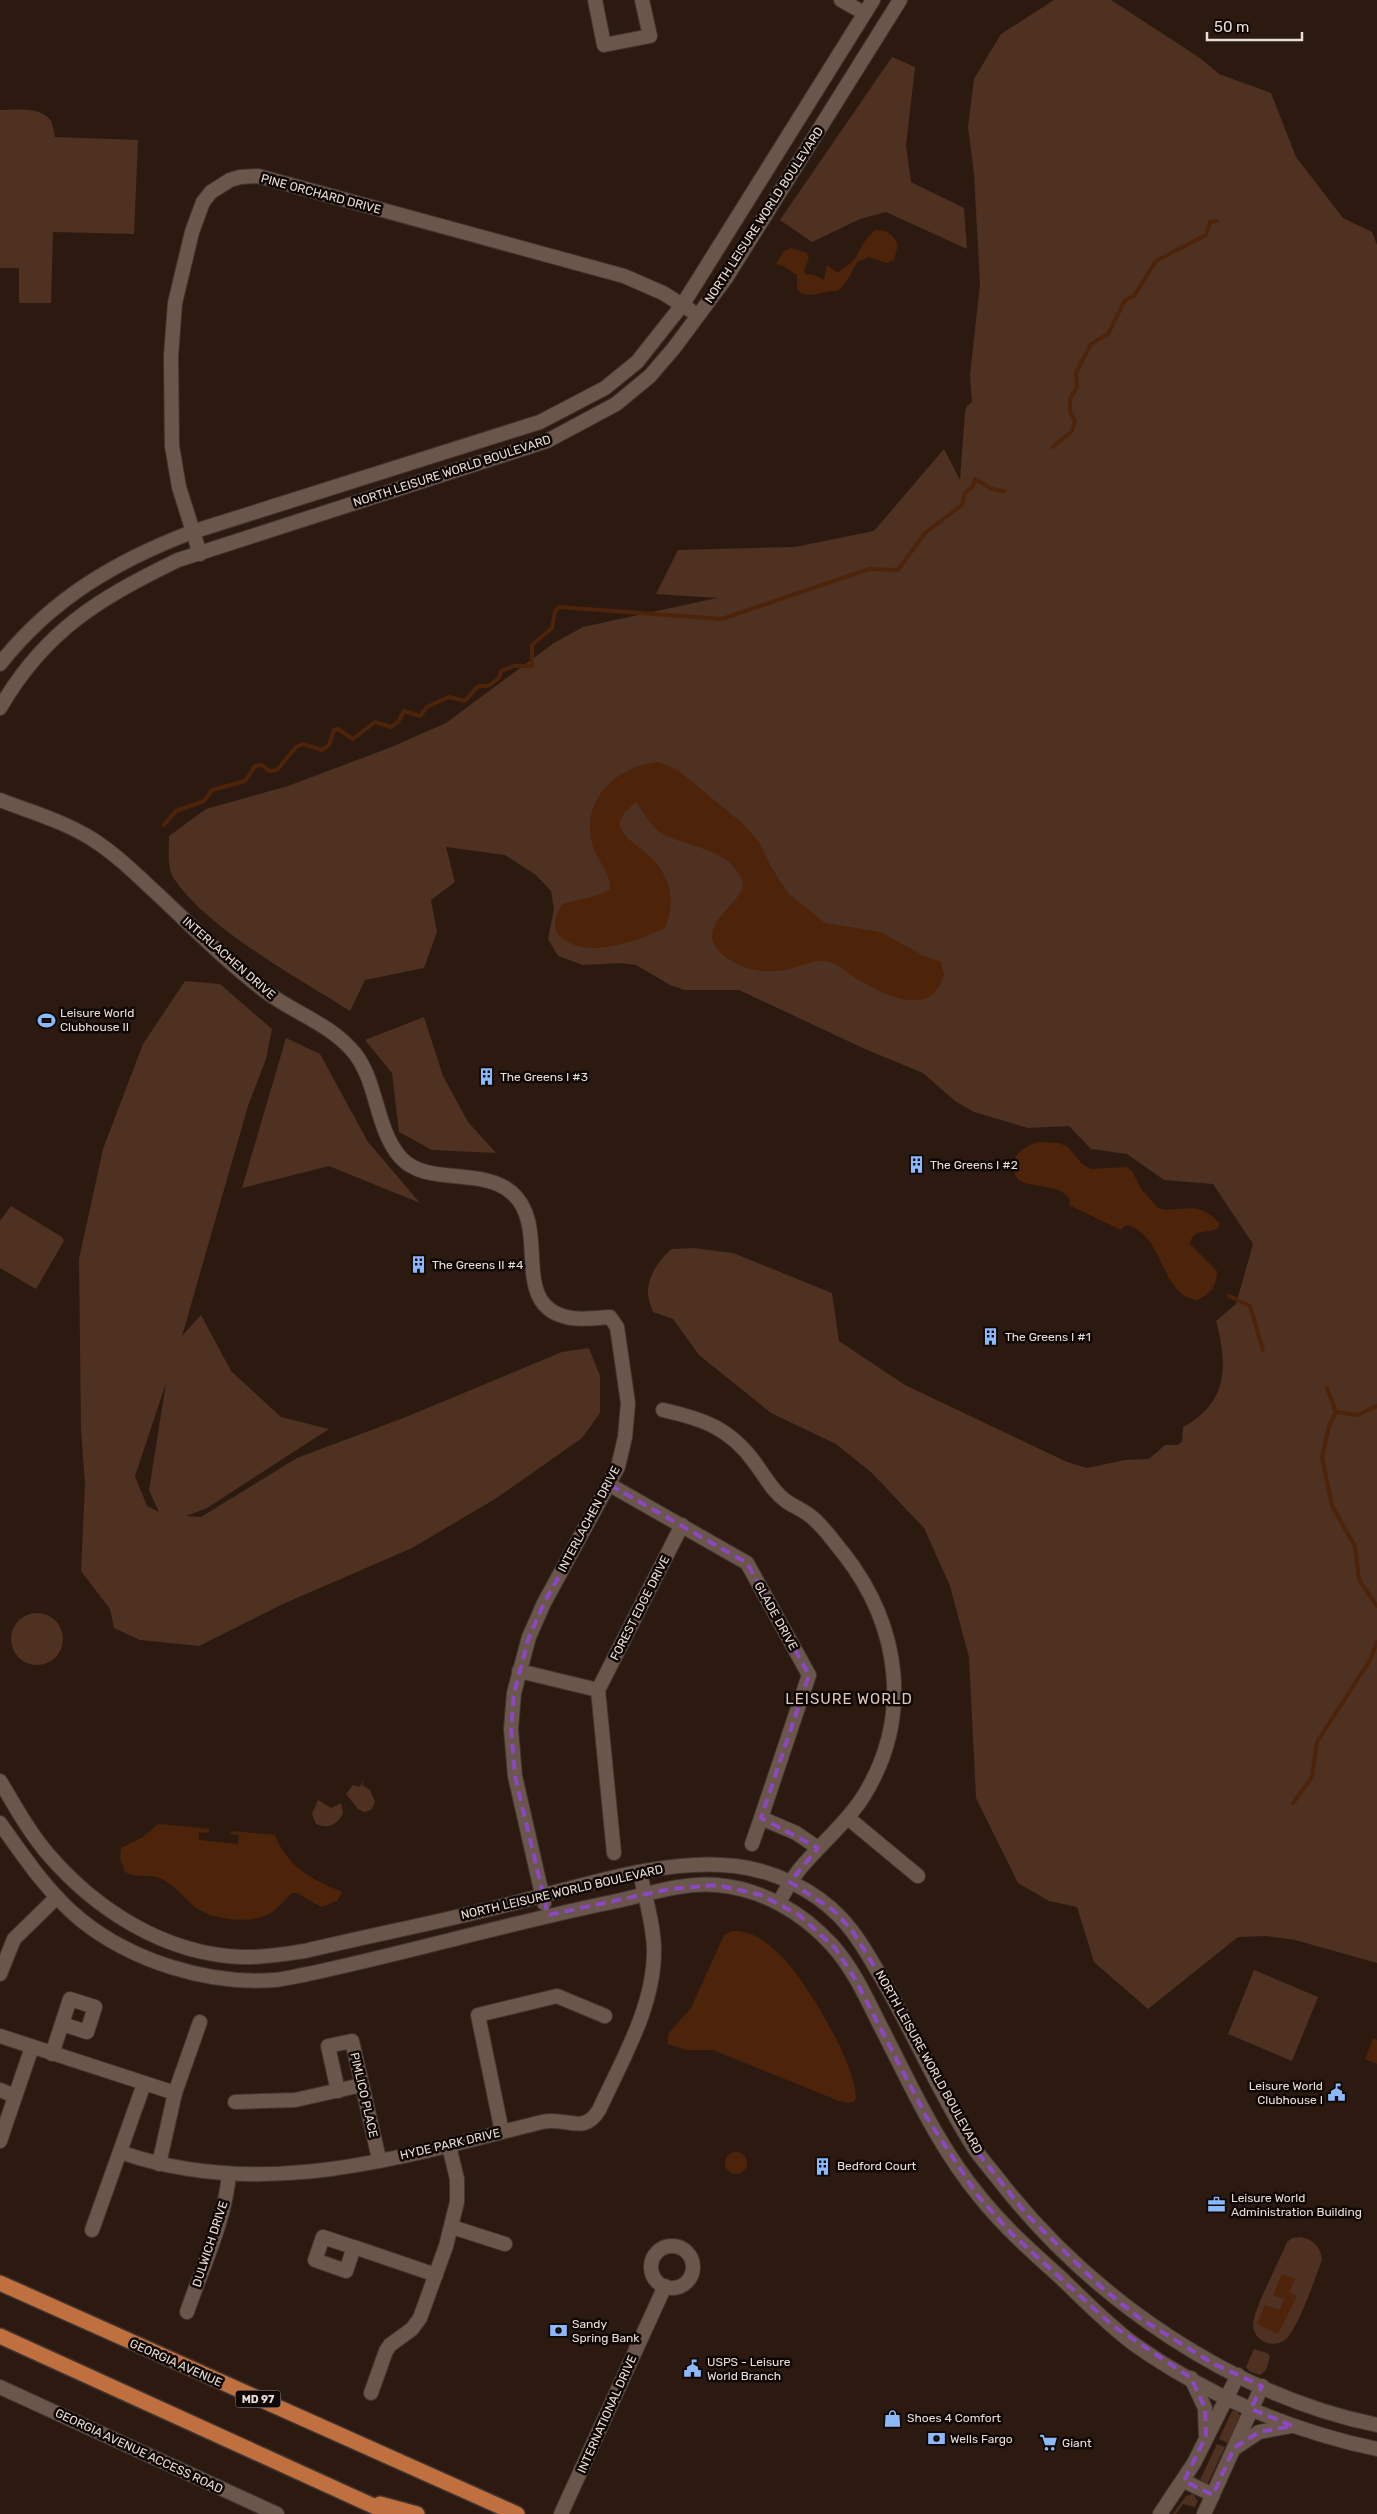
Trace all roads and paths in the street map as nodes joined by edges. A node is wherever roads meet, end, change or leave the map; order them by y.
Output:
1 (595, 0) edge
2 (642, 0) edge
3 (841, 0) edge
4 (873, 0) edge
5 (900, 0) edge
6 (864, 13) junction
7 (683, 304) junction
8 (699, 316) junction
9 (192, 532) junction
10 (200, 554) junction
11 (0, 664) edge
12 (0, 708) edge
13 (0, 800) edge
14 (663, 1410) dead end
15 (610, 1485) junction
16 (682, 1525) junction
17 (519, 1671) junction
18 (598, 1690) junction
19 (0, 1781) edge
20 (761, 1818) junction
21 (848, 1818) junction
22 (0, 1823) edge
23 (752, 1844) dead end
24 (818, 1848) junction
25 (614, 1853) dead end
26 (640, 1872) junction
27 (918, 1876) dead end
28 (790, 1882) junction
29 (644, 1895) junction
30 (542, 1896) junction
31 (57, 1897) junction
32 (779, 1902) junction
33 (548, 1915) junction
34 (3, 1954) edge
35 (0, 1974) edge
36 (605, 2016) dead end
37 (200, 2022) dead end
38 (62, 2024) dead end
39 (0, 2036) edge
40 (32, 2047) junction
41 (52, 2054) junction
42 (144, 2084) junction
43 (362, 2085) junction
44 (0, 2090) edge
45 (338, 2091) junction
46 (175, 2093) junction
47 (15, 2096) junction
48 (235, 2102) dead end
49 (502, 2132) junction
50 (0, 2141) edge
51 (449, 2146) junction
52 (120, 2152) junction
53 (379, 2159) junction
54 (159, 2164) junction
55 (229, 2174) junction
56 (452, 2227) junction
57 (92, 2230) dead end
58 (505, 2244) dead end
59 (354, 2247) dead end
60 (436, 2275) junction
61 (0, 2283) edge
62 (665, 2286) dead end
63 (187, 2312) dead end
64 (0, 2336) edge
65 (1238, 2375) junction
66 (1191, 2378) junction
67 (1262, 2386) junction
68 (0, 2387) edge
69 (371, 2393) dead end
70 (1228, 2398) junction
71 (1251, 2409) junction
72 (1377, 2425) edge
73 (1293, 2426) junction
74 (1206, 2436) junction
75 (1234, 2448) junction
76 (1377, 2449) edge
77 (1184, 2481) junction
78 (1213, 2494) junction
79 (354, 2497) junction
80 (277, 2514) edge
81 (391, 2514) edge
82 (417, 2514) edge
83 (517, 2514) edge
84 (561, 2514) edge
85 (1160, 2514) edge
86 (1204, 2514) edge

1 - 2 street
3 - 6 street
4 - 6 street, NORTH LEISURE WORLD BOULEVARD
5 - 8 street, NORTH LEISURE WORLD BOULEVARD
6 - 7 street, NORTH LEISURE WORLD BOULEVARD
7 - 8 street, PINE ORCHARD DRIVE
7 - 9 street, NORTH LEISURE WORLD BOULEVARD
7 - 9 street, PINE ORCHARD DRIVE
8 - 10 street, NORTH LEISURE WORLD BOULEVARD
9 - 10 street, PINE ORCHARD DRIVE
9 - 11 street, NORTH LEISURE WORLD BOULEVARD
10 - 12 street, NORTH LEISURE WORLD BOULEVARD
13 - 15 street, INTERLACHEN DRIVE
14 - 21 street
15 - 16 street, GLADE DRIVE
15 - 17 street, INTERLACHEN DRIVE
16 - 18 street, FOREST EDGE DRIVE
16 - 20 street, GLADE DRIVE
17 - 18 street
17 - 30 street, INTERLACHEN DRIVE
18 - 25 street
19 - 30 street, NORTH LEISURE WORLD BOULEVARD
20 - 23 street, GLADE DRIVE
20 - 24 street
21 - 24 street
21 - 27 street
22 - 31 street, NORTH LEISURE WORLD BOULEVARD
24 - 28 street
26 - 28 street, NORTH LEISURE WORLD BOULEVARD
26 - 29 street, HYDE PARK DRIVE
26 - 30 street, NORTH LEISURE WORLD BOULEVARD
28 - 32 street
28 - 65 street, NORTH LEISURE WORLD BOULEVARD
29 - 32 street, NORTH LEISURE WORLD BOULEVARD
29 - 33 street, NORTH LEISURE WORLD BOULEVARD
29 - 49 street, HYDE PARK DRIVE
30 - 33 street, INTERLACHEN DRIVE
31 - 33 street, NORTH LEISURE WORLD BOULEVARD
31 - 34 street
32 - 66 street, NORTH LEISURE WORLD BOULEVARD
34 - 35 street
36 - 49 street
37 - 46 street
38 - 41 street
39 - 40 street
40 - 41 street
40 - 47 street
41 - 42 street
42 - 46 street
42 - 52 street
43 - 45 street
43 - 45 street, PIMLICO PLACE
43 - 53 street, PIMLICO PLACE
44 - 47 street
45 - 48 street
46 - 54 street
47 - 50 street
49 - 51 street, HYDE PARK DRIVE
51 - 53 street, HYDE PARK DRIVE
51 - 56 street
52 - 54 street, HYDE PARK DRIVE
52 - 57 street
53 - 55 street, HYDE PARK DRIVE
54 - 55 street, HYDE PARK DRIVE
55 - 63 street, DULWICH DRIVE
56 - 58 street
56 - 60 street
59 - 60 street
60 - 69 street
61 - 83 main road, GEORGIA AVENUE / MD 97
62 - 84 street, INTERNATIONAL DRIVE
64 - 79 main road
65 - 67 street, NORTH LEISURE WORLD BOULEVARD
65 - 70 street
66 - 70 street, NORTH LEISURE WORLD BOULEVARD
66 - 74 street
67 - 71 street
67 - 72 street, NORTH LEISURE WORLD BOULEVARD
68 - 80 street, GEORGIA AVENUE ACCESS ROAD
70 - 71 street, NORTH LEISURE WORLD BOULEVARD
70 - 74 street
71 - 73 street, NORTH LEISURE WORLD BOULEVARD
71 - 75 street
73 - 75 street
73 - 76 street, NORTH LEISURE WORLD BOULEVARD
74 - 77 street
75 - 78 street
77 - 78 street
77 - 85 street
78 - 86 street
79 - 81 main road
79 - 82 main road

